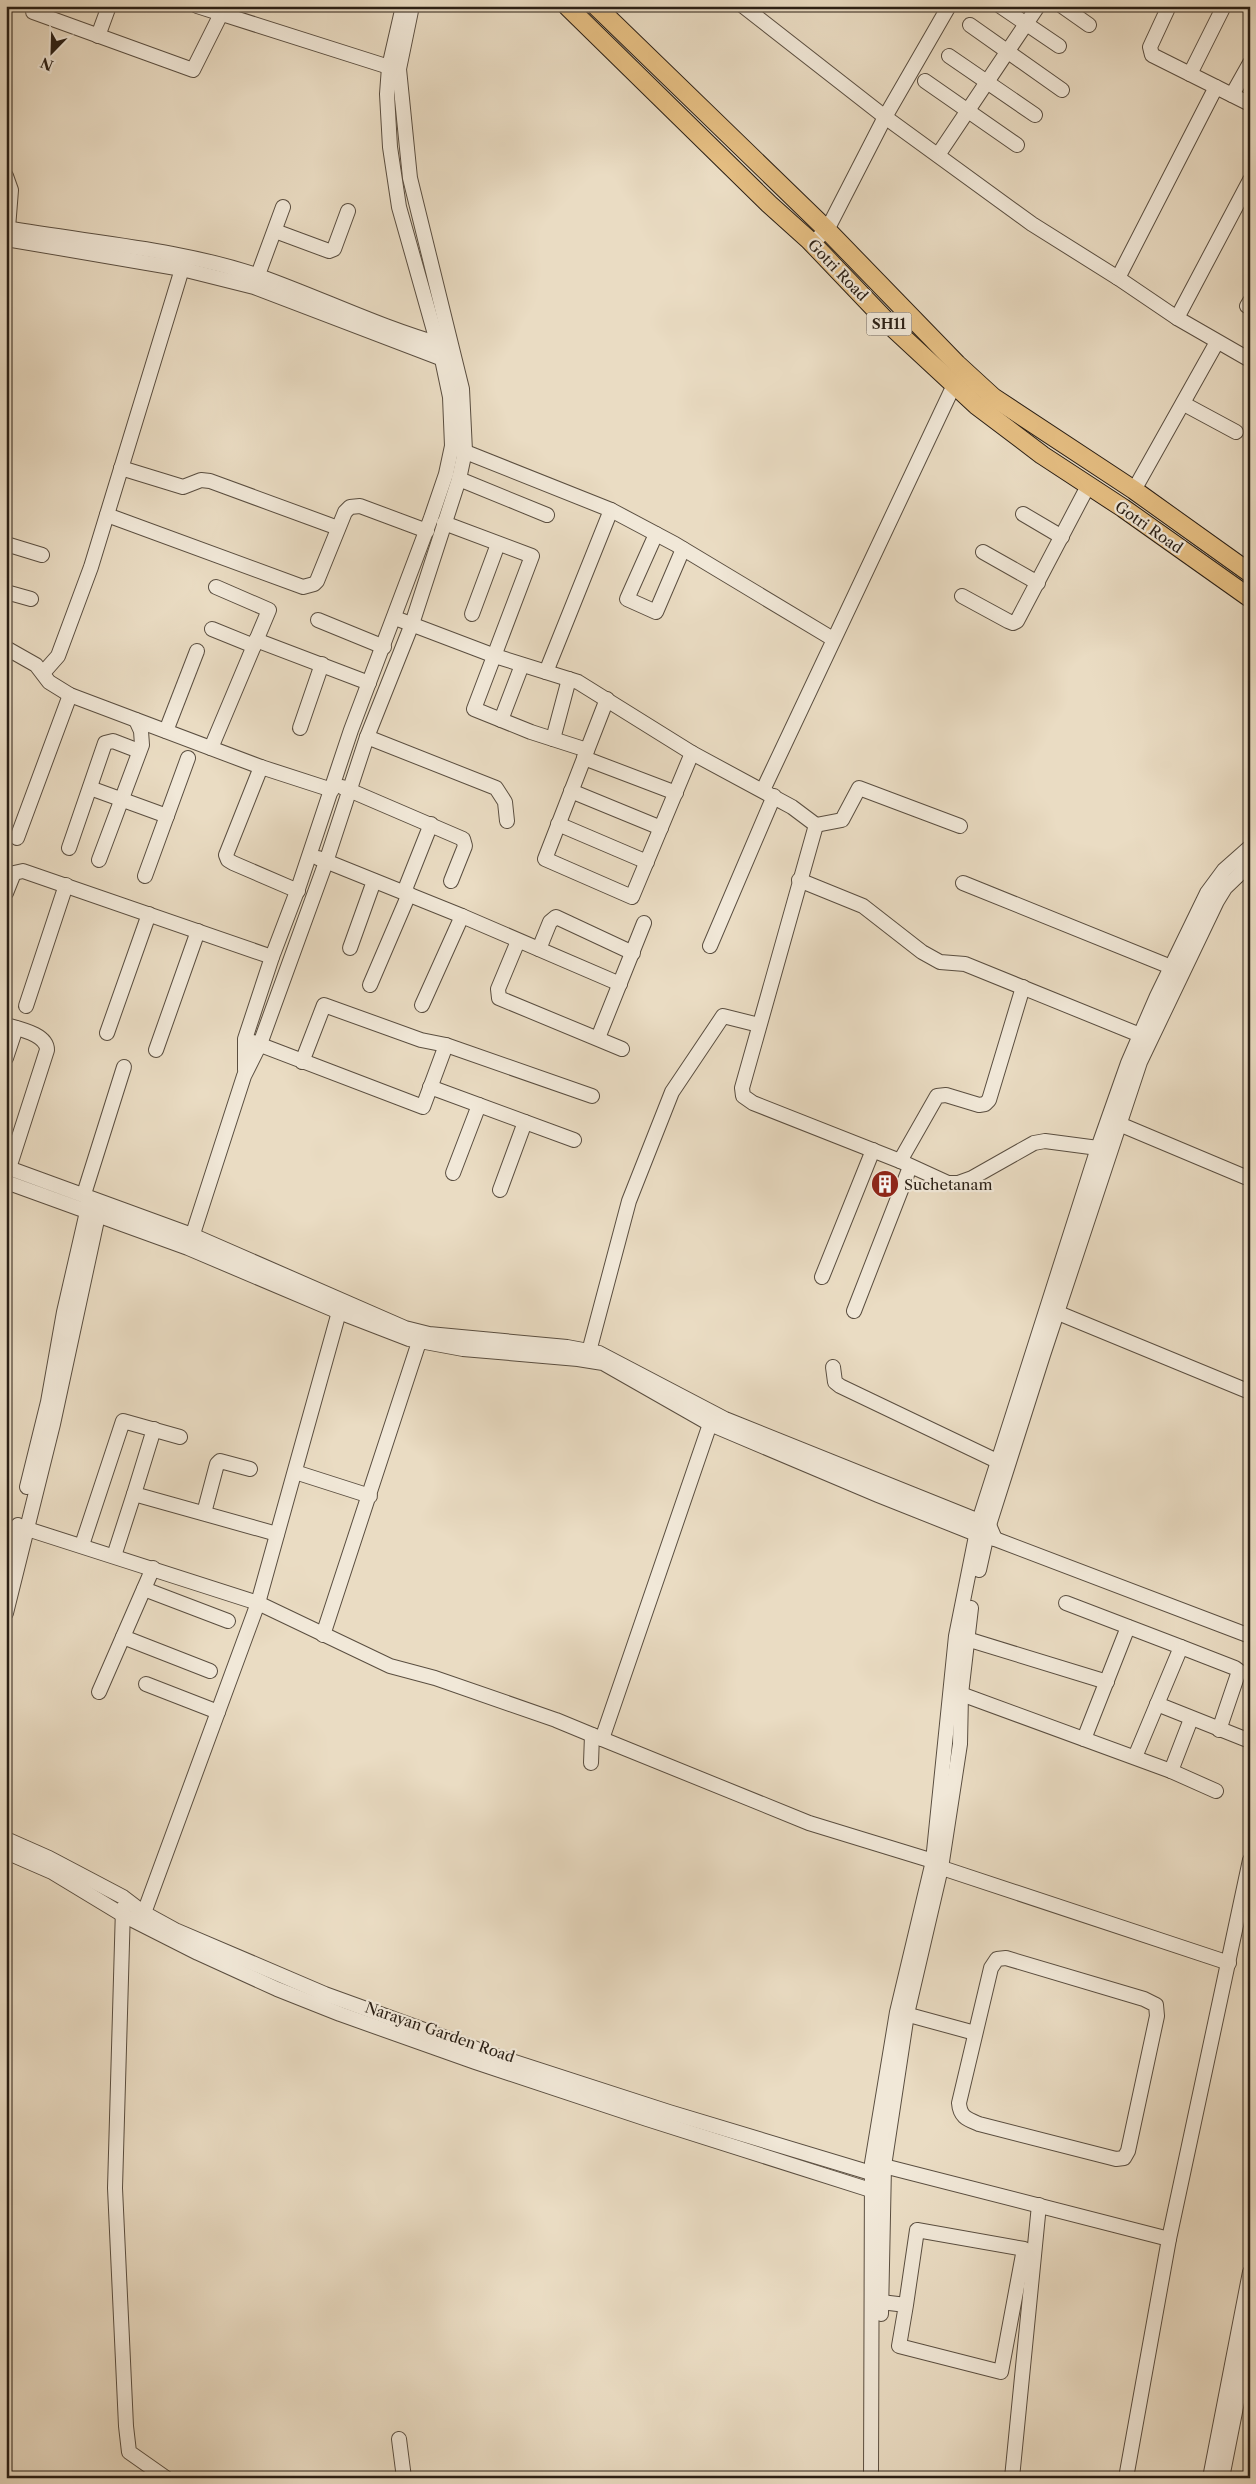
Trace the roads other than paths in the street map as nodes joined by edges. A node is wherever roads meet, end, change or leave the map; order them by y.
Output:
1 (109, 6) edge
2 (197, 6) edge
3 (403, 6) edge
4 (412, 6) edge
5 (567, 6) edge
6 (596, 6) edge
7 (743, 6) edge
8 (949, 6) edge
9 (1000, 6) edge
10 (1038, 6) edge
11 (1062, 6) edge
12 (1169, 6) edge
13 (1224, 6) edge
14 (33, 12) dead end
15 (221, 14) junction
16 (1026, 24) junction
17 (970, 25) dead end
18 (1089, 25) dead end
19 (98, 36) junction
20 (1059, 46) dead end
21 (1007, 52) junction
22 (949, 56) dead end
23 (1250, 63) edge
24 (389, 67) junction
25 (1190, 74) junction
26 (925, 81) dead end
27 (987, 82) junction
28 (1216, 87) junction
29 (1062, 90) dead end
30 (1232, 95) junction
31 (1250, 104) edge
32 (967, 110) junction
33 (1035, 115) dead end
34 (886, 117) junction
35 (1017, 145) dead end
36 (938, 154) junction
37 (6, 176) edge
38 (1248, 187) edge
39 (284, 207) dead end
40 (348, 211) dead end
41 (827, 230) junction
42 (7, 231) edge
43 (275, 231) junction
44 (812, 243) junction
45 (182, 269) junction
46 (1118, 278) junction
47 (256, 282) junction
48 (1250, 302) edge
49 (1250, 307) edge
50 (1177, 318) junction
51 (1217, 342) junction
52 (437, 343) junction
53 (453, 348) junction
54 (442, 359) junction
55 (1250, 360) edge
56 (456, 363) junction
57 (954, 386) junction
58 (1184, 404) junction
59 (1236, 432) dead end
60 (458, 449) junction
61 (121, 468) junction
62 (459, 479) junction
63 (1088, 486) junction
64 (1134, 490) junction
65 (611, 510) junction
66 (1023, 514) dead end
67 (547, 515) dead end
68 (107, 516) junction
69 (444, 523) junction
70 (338, 528) junction
71 (427, 530) junction
72 (656, 534) junction
73 (1062, 537) junction
74 (6, 544) edge
75 (498, 544) junction
76 (684, 549) junction
77 (983, 552) dead end
78 (42, 555) dead end
79 (1250, 572) edge
80 (1038, 582) junction
81 (216, 587) dead end
82 (6, 592) edge
83 (962, 596) dead end
84 (1250, 598) edge
85 (31, 599) dead end
86 (472, 614) dead end
87 (395, 618) junction
88 (318, 620) dead end
89 (412, 624) junction
90 (212, 629) dead end
91 (833, 639) junction
92 (255, 643) junction
93 (384, 647) junction
94 (6, 648) edge
95 (198, 651) dead end
96 (495, 656) junction
97 (322, 664) junction
98 (522, 665) junction
99 (546, 672) junction
100 (43, 673) junction
101 (569, 680) junction
102 (369, 683) junction
103 (70, 695) junction
104 (607, 699) junction
105 (136, 720) junction
106 (502, 720) junction
107 (300, 728) dead end
108 (166, 731) junction
109 (367, 737) junction
110 (553, 739) junction
111 (211, 748) junction
112 (139, 751) junction
113 (692, 753) junction
114 (586, 754) junction
115 (188, 758) dead end
116 (261, 767) junction
117 (333, 787) junction
118 (90, 788) junction
119 (350, 789) junction
120 (571, 791) junction
121 (676, 792) junction
122 (768, 793) junction
123 (121, 799) junction
124 (167, 816) junction
125 (506, 821) dead end
126 (431, 824) junction
127 (558, 824) junction
128 (816, 825) junction
129 (960, 826) dead end
130 (661, 828) junction
131 (17, 838) dead end
132 (1250, 847) edge
133 (68, 848) dead end
134 (310, 855) junction
135 (99, 860) dead end
136 (326, 862) junction
137 (646, 862) junction
138 (1250, 864) edge
139 (145, 876) dead end
140 (799, 880) junction
141 (374, 881) junction
142 (451, 881) dead end
143 (963, 883) dead end
144 (66, 885) junction
145 (298, 890) junction
146 (6, 893) edge
147 (406, 893) junction
148 (149, 914) junction
149 (462, 916) junction
150 (644, 923) dead end
151 (198, 931) junction
152 (518, 941) junction
153 (710, 946) dead end
154 (350, 948) dead end
155 (539, 949) junction
156 (633, 953) junction
157 (272, 957) junction
158 (1171, 967) junction
159 (620, 984) junction
160 (370, 985) dead end
161 (1023, 987) junction
162 (422, 1005) dead end
163 (26, 1006) dead end
164 (759, 1025) junction
165 (11, 1026) edge
166 (107, 1033) dead end
167 (1140, 1035) junction
168 (598, 1038) junction
169 (245, 1039) junction
170 (260, 1044) junction
171 (446, 1045) junction
172 (622, 1049) dead end
173 (156, 1050) dead end
174 (6, 1058) edge
175 (302, 1062) junction
176 (124, 1067) dead end
177 (244, 1076) junction
178 (430, 1087) junction
179 (592, 1096) dead end
180 (479, 1105) junction
181 (1114, 1121) junction
182 (525, 1122) junction
183 (574, 1140) dead end
184 (1098, 1148) junction
185 (873, 1150) junction
186 (905, 1164) junction
187 (7, 1167) edge
188 (453, 1173) dead end
189 (1250, 1179) edge
190 (6, 1182) edge
191 (500, 1190) dead end
192 (92, 1197) junction
193 (92, 1213) junction
194 (190, 1241) junction
195 (822, 1277) dead end
196 (854, 1311) dead end
197 (1053, 1311) junction
198 (339, 1312) junction
199 (419, 1342) junction
200 (588, 1355) junction
201 (833, 1367) dead end
202 (1250, 1392) edge
203 (710, 1424) junction
204 (154, 1429) junction
205 (180, 1437) dead end
206 (997, 1461) junction
207 (250, 1468) dead end
208 (294, 1472) junction
209 (134, 1494) junction
210 (370, 1496) junction
211 (204, 1513) junction
212 (22, 1527) junction
213 (985, 1531) junction
214 (277, 1534) junction
215 (82, 1545) junction
216 (114, 1556) junction
217 (153, 1568) junction
218 (6, 1570) edge
219 (144, 1589) junction
220 (258, 1602) junction
221 (1066, 1603) dead end
222 (6, 1613) edge
223 (228, 1621) dead end
224 (1128, 1628) junction
225 (323, 1635) junction
226 (123, 1636) junction
227 (1250, 1636) edge
228 (961, 1637) junction
229 (1181, 1647) junction
230 (210, 1671) dead end
231 (1107, 1682) junction
232 (146, 1684) dead end
233 (99, 1692) dead end
234 (961, 1694) junction
235 (1157, 1704) junction
236 (218, 1712) junction
237 (1191, 1719) junction
238 (1219, 1730) junction
239 (597, 1737) junction
240 (1084, 1739) junction
241 (1250, 1742) edge
242 (1134, 1757) junction
243 (591, 1762) dead end
244 (1171, 1771) junction
245 (1216, 1791) dead end
246 (6, 1839) edge
247 (6, 1852) edge
248 (1250, 1860) edge
249 (936, 1864) junction
250 (123, 1897) junction
251 (144, 1913) junction
252 (123, 1915) junction
253 (1229, 1962) junction
254 (902, 2013) junction
255 (975, 2033) junction
256 (878, 2170) junction
257 (878, 2192) junction
258 (1039, 2205) junction
259 (1169, 2239) junction
260 (1250, 2272) edge
261 (881, 2302) junction
262 (906, 2305) junction
263 (1250, 2336) edge
264 (399, 2439) dead end
265 (166, 2478) edge
266 (404, 2478) edge
267 (871, 2478) edge
268 (880, 2478) edge
269 (1012, 2478) edge
270 (1126, 2478) edge
271 (1210, 2478) edge
272 (1222, 2478) edge

1 - 19 street
2 - 15 street
3 - 24 street
4 - 53 street
5 - 44 main road, Gotri Road / SH11
6 - 41 main road, Gotri Road / SH11
7 - 34 street
8 - 34 street
9 - 16 street
10 - 16 street
11 - 18 street
12 - 25 street
13 - 25 street
14 - 19 street
15 - 19 street
15 - 24 street
16 - 20 street
16 - 21 street
17 - 21 street
21 - 27 street
21 - 29 street
22 - 27 street
23 - 30 street
24 - 52 street
25 - 28 street
26 - 32 street
27 - 32 street
27 - 33 street
28 - 30 street
28 - 46 street
30 - 31 street
32 - 35 street
32 - 36 street
34 - 36 street
34 - 41 street
36 - 46 street
37 - 42 street
38 - 50 street
39 - 43 street
40 - 43 street
41 - 44 street
41 - 64 main road, Gotri Road / SH11
42 - 45 street
42 - 47 street
43 - 47 street
44 - 57 main road, Gotri Road / SH11
45 - 47 street
45 - 61 street
46 - 50 street
47 - 52 street
47 - 54 street
48 - 49 street
50 - 51 street
51 - 55 street
51 - 58 street
52 - 53 street
52 - 54 street
53 - 56 street
54 - 56 street
54 - 60 street
56 - 60 street
57 - 63 main road, Gotri Road / SH11
57 - 91 street
58 - 59 street
58 - 64 street
60 - 62 street
60 - 65 street
60 - 71 street
61 - 68 street
61 - 70 street
62 - 67 street
62 - 69 street
63 - 73 street
63 - 84 main road, Gotri Road / SH11
64 - 79 main road, Gotri Road / SH11
65 - 72 street
65 - 99 street
66 - 73 street
68 - 70 street
68 - 100 street
69 - 75 street
69 - 89 street
70 - 71 street
71 - 87 street
72 - 76 street
72 - 76 street
73 - 80 street
74 - 78 street
75 - 86 street
75 - 96 street
76 - 91 street
77 - 80 street
80 - 83 street
81 - 92 street
82 - 85 street
87 - 89 street
87 - 93 street
88 - 93 street
89 - 96 street
89 - 109 street
90 - 92 street
91 - 122 street
92 - 97 street
92 - 111 street
93 - 102 street
94 - 100 street
95 - 108 street
96 - 98 street
96 - 106 street
97 - 102 street
97 - 107 street
98 - 99 street
98 - 106 street
99 - 101 street
100 - 103 street
101 - 104 street
101 - 110 street
102 - 117 street
103 - 105 street
103 - 131 street
104 - 113 street
104 - 114 street
105 - 108 street
105 - 112 street
106 - 110 street
108 - 111 street
109 - 119 street
109 - 125 street
110 - 114 street
111 - 116 street
112 - 118 street
112 - 123 street
113 - 121 street
113 - 122 street
114 - 120 street
114 - 121 street
115 - 124 street
116 - 117 street
116 - 145 street
117 - 119 street
117 - 134 street
118 - 123 street
118 - 133 street
119 - 126 street
119 - 136 street
120 - 127 street
120 - 130 street
121 - 130 street
122 - 128 street
122 - 153 street
123 - 124 street
123 - 135 street
124 - 139 street
126 - 142 street
126 - 147 street
127 - 137 street
127 - 137 street
128 - 129 street
128 - 140 street
130 - 137 street
132 - 158 street
134 - 136 street
134 - 145 street
136 - 141 street
136 - 170 street
138 - 181 street
140 - 161 street
140 - 164 street
141 - 147 street
141 - 154 street
143 - 158 street
144 - 146 street
144 - 148 street
144 - 163 street
145 - 157 street
147 - 149 street
147 - 160 street
148 - 151 street
148 - 166 street
149 - 152 street
149 - 162 street
150 - 156 street
151 - 157 street
151 - 173 street
152 - 155 street
152 - 168 street
155 - 156 street
155 - 159 street
156 - 159 street
157 - 169 street
158 - 167 street
159 - 168 street
161 - 167 street
161 - 186 street
164 - 185 street
164 - 200 street
165 - 174 street
165 - 187 street
167 - 181 street
168 - 172 street
169 - 170 street
169 - 177 street
170 - 175 street
170 - 177 street
171 - 175 street
171 - 178 street
171 - 179 street
175 - 178 street
176 - 192 street
177 - 194 street
178 - 180 street
180 - 182 street
180 - 188 street
181 - 184 street
181 - 189 street
181 - 197 street
182 - 183 street
182 - 191 street
184 - 186 street
184 - 197 street
185 - 186 street
185 - 195 street
186 - 196 street
187 - 192 street
190 - 193 street
192 - 193 street
192 - 194 street
193 - 194 street
193 - 212 street
194 - 198 street
194 - 200 street
197 - 202 street
197 - 206 street
197 - 213 street
198 - 199 street
198 - 208 street
199 - 200 street
199 - 210 street
200 - 203 street
200 - 213 street
201 - 206 street
203 - 213 street
203 - 239 street
204 - 205 street
204 - 209 street
204 - 215 street
206 - 213 street
207 - 211 street
208 - 210 street
208 - 214 street
209 - 211 street
209 - 216 street
210 - 225 street
211 - 214 street
212 - 215 street
212 - 218 street
212 - 222 street
213 - 227 street
213 - 228 street
214 - 220 street
215 - 216 street
216 - 217 street
217 - 219 street
217 - 220 street
219 - 223 street
219 - 226 street
220 - 225 street
220 - 236 street
221 - 224 street
224 - 229 street
224 - 231 street
225 - 239 street
226 - 230 street
226 - 233 street
228 - 231 street
228 - 234 street
228 - 249 street
229 - 235 street
229 - 238 street
231 - 240 street
232 - 236 street
234 - 240 street
234 - 249 street
235 - 237 street
235 - 242 street
236 - 251 street
237 - 238 street
237 - 244 street
238 - 241 street
239 - 243 street
239 - 249 street
240 - 242 street
242 - 244 street
244 - 245 street
246 - 250 street
247 - 252 street, Narayan Garden Road
248 - 253 street
249 - 253 street
249 - 254 street
250 - 251 street
250 - 252 street
251 - 256 street
252 - 257 street, Narayan Garden Road
252 - 265 street
253 - 259 street
254 - 255 street
254 - 256 street
255 - 255 street
256 - 257 street
256 - 258 street
257 - 261 street
257 - 267 street
258 - 259 street
258 - 269 street
259 - 270 street
260 - 271 street
261 - 262 street
261 - 268 street
262 - 262 street
263 - 272 street
264 - 266 street

